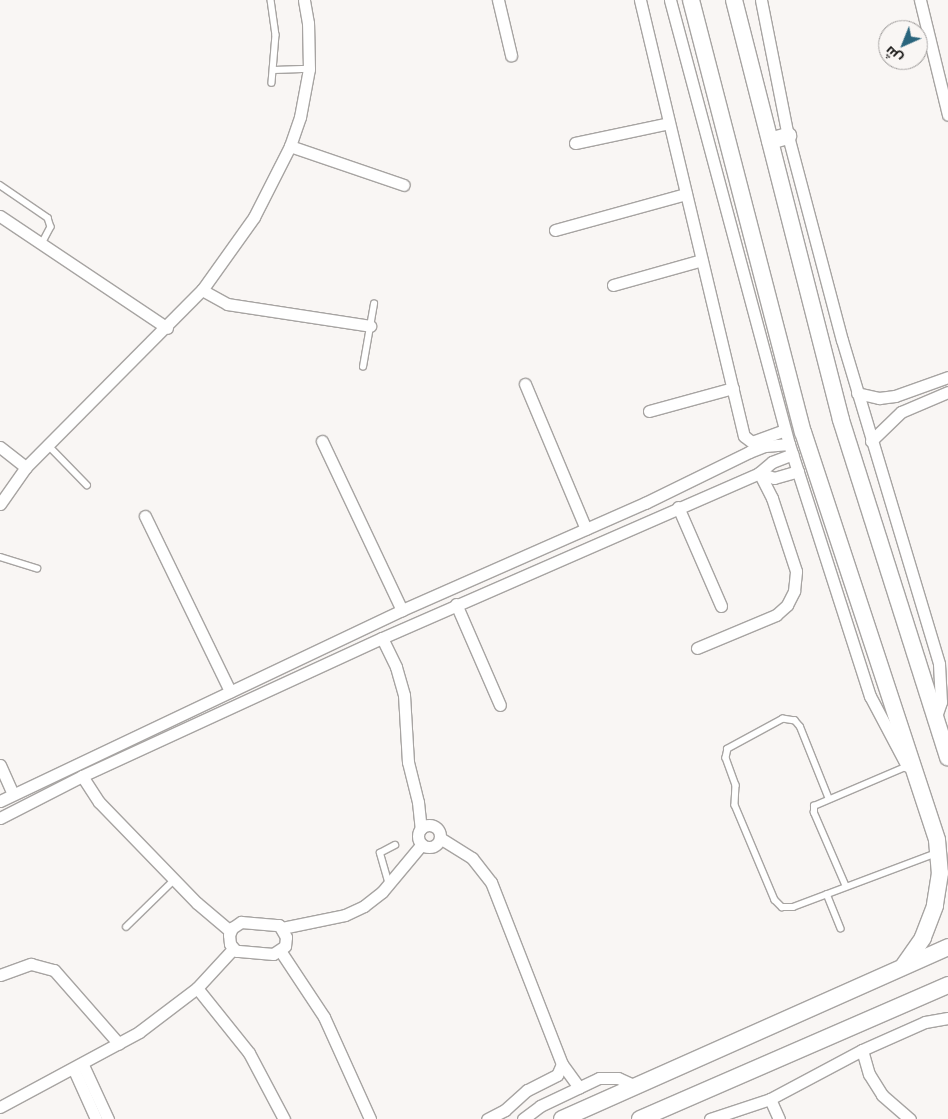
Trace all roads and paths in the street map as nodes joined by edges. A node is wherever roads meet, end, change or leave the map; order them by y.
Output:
1 (271, 0) edge
2 (304, 0) edge
3 (498, 0) edge
4 (640, 0) edge
5 (670, 0) edge
6 (691, 0) edge
7 (700, 0) edge
8 (734, 0) edge
9 (760, 0) edge
10 (920, 0) edge
11 (701, 45) junction
12 (511, 55) dead end
13 (308, 69) junction
14 (274, 70) junction
15 (272, 84) dead end
16 (948, 115) edge
17 (669, 123) junction
18 (788, 136) junction
19 (770, 141) junction
20 (575, 142) dead end
21 (290, 146) junction
22 (0, 185) edge
23 (404, 185) dead end
24 (686, 194) junction
25 (0, 216) edge
26 (555, 230) dead end
27 (42, 244) junction
28 (702, 260) junction
29 (613, 285) dead end
30 (202, 290) junction
31 (374, 304) dead end
32 (762, 312) junction
33 (370, 326) junction
34 (167, 328) junction
35 (363, 367) dead end
36 (948, 377) edge
37 (525, 384) dead end
38 (733, 388) junction
39 (948, 392) edge
40 (857, 393) junction
41 (649, 411) dead end
42 (785, 430) junction
43 (322, 441) dead end
44 (871, 441) junction
45 (48, 445) junction
46 (0, 447) edge
47 (791, 449) junction
48 (26, 468) junction
49 (798, 471) junction
50 (759, 473) junction
51 (87, 485) dead end
52 (0, 504) edge
53 (678, 506) junction
54 (146, 516) dead end
55 (586, 529) junction
56 (0, 557) edge
57 (38, 568) dead end
58 (456, 604) junction
59 (721, 606) dead end
60 (402, 610) junction
61 (382, 638) junction
62 (697, 648) dead end
63 (230, 692) junction
64 (500, 705) dead end
65 (935, 719) junction
66 (948, 757) edge
67 (0, 765) edge
68 (908, 766) junction
69 (82, 776) junction
70 (921, 789) junction
71 (13, 794) junction
72 (828, 797) junction
73 (0, 801) edge
74 (418, 802) junction
75 (0, 818) edge
76 (436, 827) junction
77 (421, 829) junction
78 (440, 838) junction
79 (422, 844) junction
80 (395, 845) dead end
81 (942, 858) edge
82 (174, 880) junction
83 (389, 884) junction
84 (846, 887) junction
85 (827, 894) junction
86 (126, 927) dead end
87 (282, 928) junction
88 (841, 928) dead end
89 (230, 931) junction
90 (948, 947) edge
91 (233, 949) junction
92 (281, 952) junction
93 (904, 965) junction
94 (0, 975) edge
95 (948, 985) edge
96 (197, 988) junction
97 (948, 1018) edge
98 (119, 1044) junction
99 (862, 1050) junction
100 (562, 1064) junction
101 (78, 1067) junction
102 (557, 1075) junction
103 (634, 1085) junction
104 (579, 1087) junction
105 (565, 1094) junction
106 (770, 1099) junction
107 (0, 1107) edge
108 (96, 1119) edge
109 (108, 1119) edge
110 (284, 1119) edge
111 (370, 1119) edge
112 (487, 1119) edge
113 (523, 1119) edge
114 (562, 1119) edge
115 (640, 1119) edge
116 (710, 1119) edge
117 (779, 1119) edge
118 (910, 1119) edge

1 - 14 lane
2 - 13 street
3 - 12 street
4 - 17 street
5 - 32 street
6 - 11 main road
7 - 11 main road
8 - 19 main road
9 - 18 street
10 - 16 street
11 - 32 main road
13 - 14 lane
13 - 21 street
14 - 15 lane
17 - 20 street
17 - 24 street
18 - 19 main road
18 - 40 street
19 - 65 main road
21 - 23 street
21 - 30 street
22 - 27 lane
24 - 26 street
24 - 28 street
25 - 27 street
27 - 34 street
28 - 29 street
28 - 38 street
30 - 33 street
30 - 34 street
31 - 33 lane
32 - 42 street
32 - 70 main road
33 - 35 lane
34 - 45 street
36 - 40 street
37 - 55 street
38 - 41 street
38 - 42 street
39 - 44 street
40 - 44 street
42 - 47 street
43 - 60 street
44 - 65 street
45 - 48 street
45 - 51 lane
46 - 48 street
47 - 49 street
47 - 50 street
47 - 55 street
48 - 52 street
49 - 50 street
49 - 68 street
50 - 53 street
50 - 62 street
53 - 58 street
53 - 59 street
54 - 63 street
55 - 60 street
56 - 57 lane
58 - 61 street
58 - 64 street
60 - 63 street
61 - 69 street
61 - 74 street
63 - 71 street
65 - 66 main road
67 - 71 street
68 - 70 street
68 - 72 lane
69 - 75 street
69 - 82 street
70 - 81 main road
71 - 73 street
72 - 84 lane
72 - 85 lane
74 - 76 street
74 - 77 street
76 - 77 street
76 - 78 street
77 - 79 street
78 - 79 street
78 - 100 street
79 - 83 street
80 - 83 lane
81 - 84 lane
81 - 93 main road
82 - 86 lane
82 - 89 street
83 - 87 street
84 - 85 lane
85 - 88 lane
87 - 89 street
87 - 92 street
89 - 91 street
90 - 93 main road
91 - 92 street
91 - 96 street
92 - 111 street
93 - 103 main road
94 - 98 street
95 - 115 main road
96 - 98 street
96 - 110 street
97 - 99 street
98 - 101 street
99 - 106 street
99 - 118 street
100 - 102 street
100 - 104 street
101 - 107 street
101 - 108 street
101 - 109 street
102 - 105 street
102 - 112 street
103 - 104 street
103 - 114 main road
104 - 105 street
105 - 113 street
106 - 116 street
106 - 117 street

